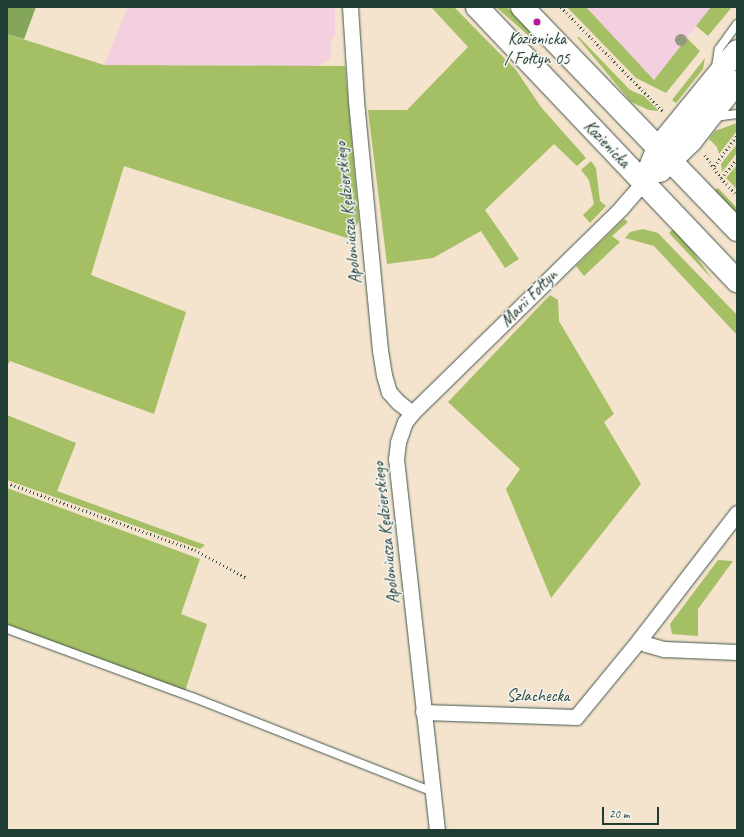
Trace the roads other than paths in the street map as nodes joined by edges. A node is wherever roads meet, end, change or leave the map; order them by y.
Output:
1 (350, 7) edge
2 (478, 7) edge
3 (522, 7) edge
4 (737, 24) edge
5 (737, 51) edge
6 (712, 82) junction
7 (737, 82) edge
8 (737, 114) edge
9 (629, 116) junction
10 (710, 118) junction
11 (681, 132) junction
12 (664, 155) junction
13 (644, 182) junction
14 (737, 230) edge
15 (737, 281) edge
16 (412, 413) junction
17 (737, 513) edge
18 (7, 629) edge
19 (640, 639) junction
20 (737, 652) edge
21 (423, 712) junction
22 (433, 792) junction
23 (437, 830) edge

1 - 16 street, Apoloniusza Kędzierskiego
2 - 13 main road, Kozienicka
3 - 9 main road, Kozienicka
4 - 6 lane
5 - 6 main road, Marii Fołtyn
6 - 11 main road, Marii Fołtyn
7 - 10 main road, Marii Fołtyn
8 - 10 lane
9 - 11 main road
9 - 12 main road, Kozienicka
10 - 11 main road, Marii Fołtyn
11 - 12 main road, Marii Fołtyn
12 - 13 main road, Marii Fołtyn
12 - 14 main road, Kozienicka
13 - 15 main road, Kozienicka
13 - 16 street, Marii Fołtyn
16 - 21 street, Apoloniusza Kędzierskiego
17 - 19 street, Szlachecka
18 - 22 lane
19 - 20 street
19 - 21 street, Szlachecka
21 - 22 street, Apoloniusza Kędzierskiego
22 - 23 street, Apoloniusza Kędzierskiego

